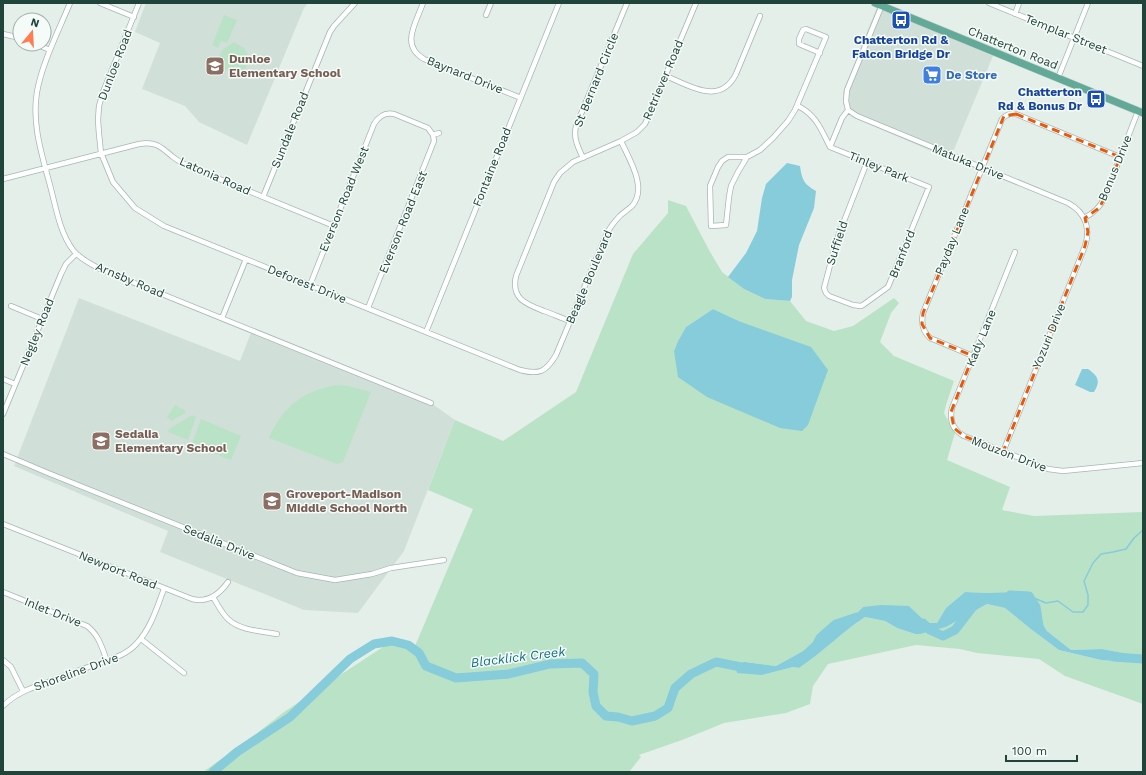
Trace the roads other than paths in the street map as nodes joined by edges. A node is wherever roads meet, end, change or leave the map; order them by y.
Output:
1 (70, 3) edge
2 (100, 3) edge
3 (139, 3) edge
4 (355, 3) edge
5 (423, 3) edge
6 (491, 3) edge
7 (559, 3) edge
8 (627, 3) edge
9 (696, 3) edge
10 (989, 3) edge
11 (1019, 3) edge
12 (1088, 3) edge
13 (880, 4) edge
14 (1015, 14) junction
15 (486, 15) dead end
16 (760, 16) dead end
17 (134, 17) junction
18 (1074, 38) junction
19 (52, 45) edge
20 (49, 52) edge
21 (820, 53) junction
22 (1142, 64) edge
23 (666, 76) junction
24 (1058, 78) junction
25 (521, 98) junction
26 (798, 106) junction
27 (848, 110) junction
28 (1140, 112) edge
29 (439, 133) dead end
30 (433, 135) junction
31 (621, 141) junction
32 (830, 147) junction
33 (101, 153) junction
34 (747, 157) junction
35 (1120, 157) junction
36 (583, 158) junction
37 (867, 162) junction
38 (982, 167) junction
39 (46, 168) junction
40 (3, 179) edge
41 (929, 187) joint
42 (263, 197) junction
43 (1084, 218) junction
44 (334, 226) junction
45 (1015, 252) dead end
46 (76, 254) junction
47 (246, 259) junction
48 (310, 285) junction
49 (11, 306) dead end
50 (858, 306) joint
51 (368, 308) junction
52 (222, 318) junction
53 (42, 319) junction
54 (570, 321) junction
55 (426, 332) junction
56 (973, 356) junction
57 (542, 371) joint
58 (3, 379) edge
59 (15, 384) junction
60 (431, 403) dead end
61 (3, 414) edge
62 (952, 424) joint
63 (1003, 452) junction
64 (3, 454) edge
65 (1143, 463) edge
66 (3, 524) edge
67 (444, 560) dead end
68 (228, 582) dead end
69 (164, 589) junction
70 (3, 592) edge
71 (214, 597) junction
72 (277, 634) dead end
73 (141, 639) junction
74 (3, 660) edge
75 (107, 661) junction
76 (184, 672) dead end
77 (24, 691) junction
78 (3, 706) edge

1 - 19 street, Arnsby Road
2 - 17 street
3 - 17 street, Dunloe Road
4 - 42 street, Sundale Road
5 - 25 street, Baynard Drive
6 - 15 street
7 - 25 street, Fontaine Road
8 - 36 street, St Bernard Circle
9 - 23 street, Retriever Road
10 - 14 street, Templar Street
11 - 14 street
12 - 18 street
13 - 24 main road, Chatterton Road
13 - 27 street
14 - 18 street, Templar Street
16 - 23 street
17 - 33 street, Dunloe Road
18 - 22 street, Templar Street
18 - 24 street
20 - 39 street, Arnsby Road
21 - 21 street
21 - 26 street
23 - 31 street, Retriever Road
24 - 28 main road, Chatterton Road
25 - 55 street, Fontaine Road
26 - 32 street
26 - 34 street
27 - 32 street
27 - 38 street, Matuka Drive
28 - 35 street, Bonus Drive
29 - 30 street
30 - 44 street, Everson Road West
30 - 51 street, Everson Road East
31 - 36 street, Retriever Road
31 - 54 street, Beagle Boulevard
32 - 37 street, Tinley Park
33 - 39 street, Latonia Road
33 - 42 street, Latonia Road
33 - 47 street, Deforest Drive
34 - 34 street
35 - 38 street, Payday Lane
35 - 43 street, Bonus Drive
36 - 54 street, Retriever Road
37 - 41 street, Tinley Park
37 - 50 street, Suffield
38 - 43 street, Matuka Drive
38 - 56 street, Payday Lane
39 - 40 street, Latonia Road
39 - 46 street, Arnsby Road
41 - 50 street, Branford
42 - 44 street, Latonia Road
43 - 63 street, Yozuri Drive
44 - 48 street, Everson Road West
45 - 56 street, Kady Lane
46 - 52 street, Arnsby Road
46 - 53 street, Negley Road
47 - 48 street, Deforest Drive
47 - 52 street
48 - 51 street, Deforest Drive
49 - 53 street
51 - 55 street, Deforest Drive
52 - 60 street, Arnsby Road
53 - 59 street, Negley Road
54 - 57 street, Beagle Boulevard
55 - 57 street, Deforest Drive
56 - 62 street, Kady Lane
58 - 59 street
59 - 61 street, Negley Road
62 - 63 street, Mouzon Drive
63 - 65 street, Mouzon Drive
64 - 67 street, Sedalia Drive
66 - 69 street, Newport Road
68 - 71 street
69 - 71 street, Newport Road
69 - 73 street, Shoreline Drive
70 - 75 street, Inlet Drive
71 - 72 street
73 - 75 street, Shoreline Drive
73 - 76 street
74 - 77 street
75 - 77 street, Shoreline Drive
77 - 78 street, Shoreline Drive

